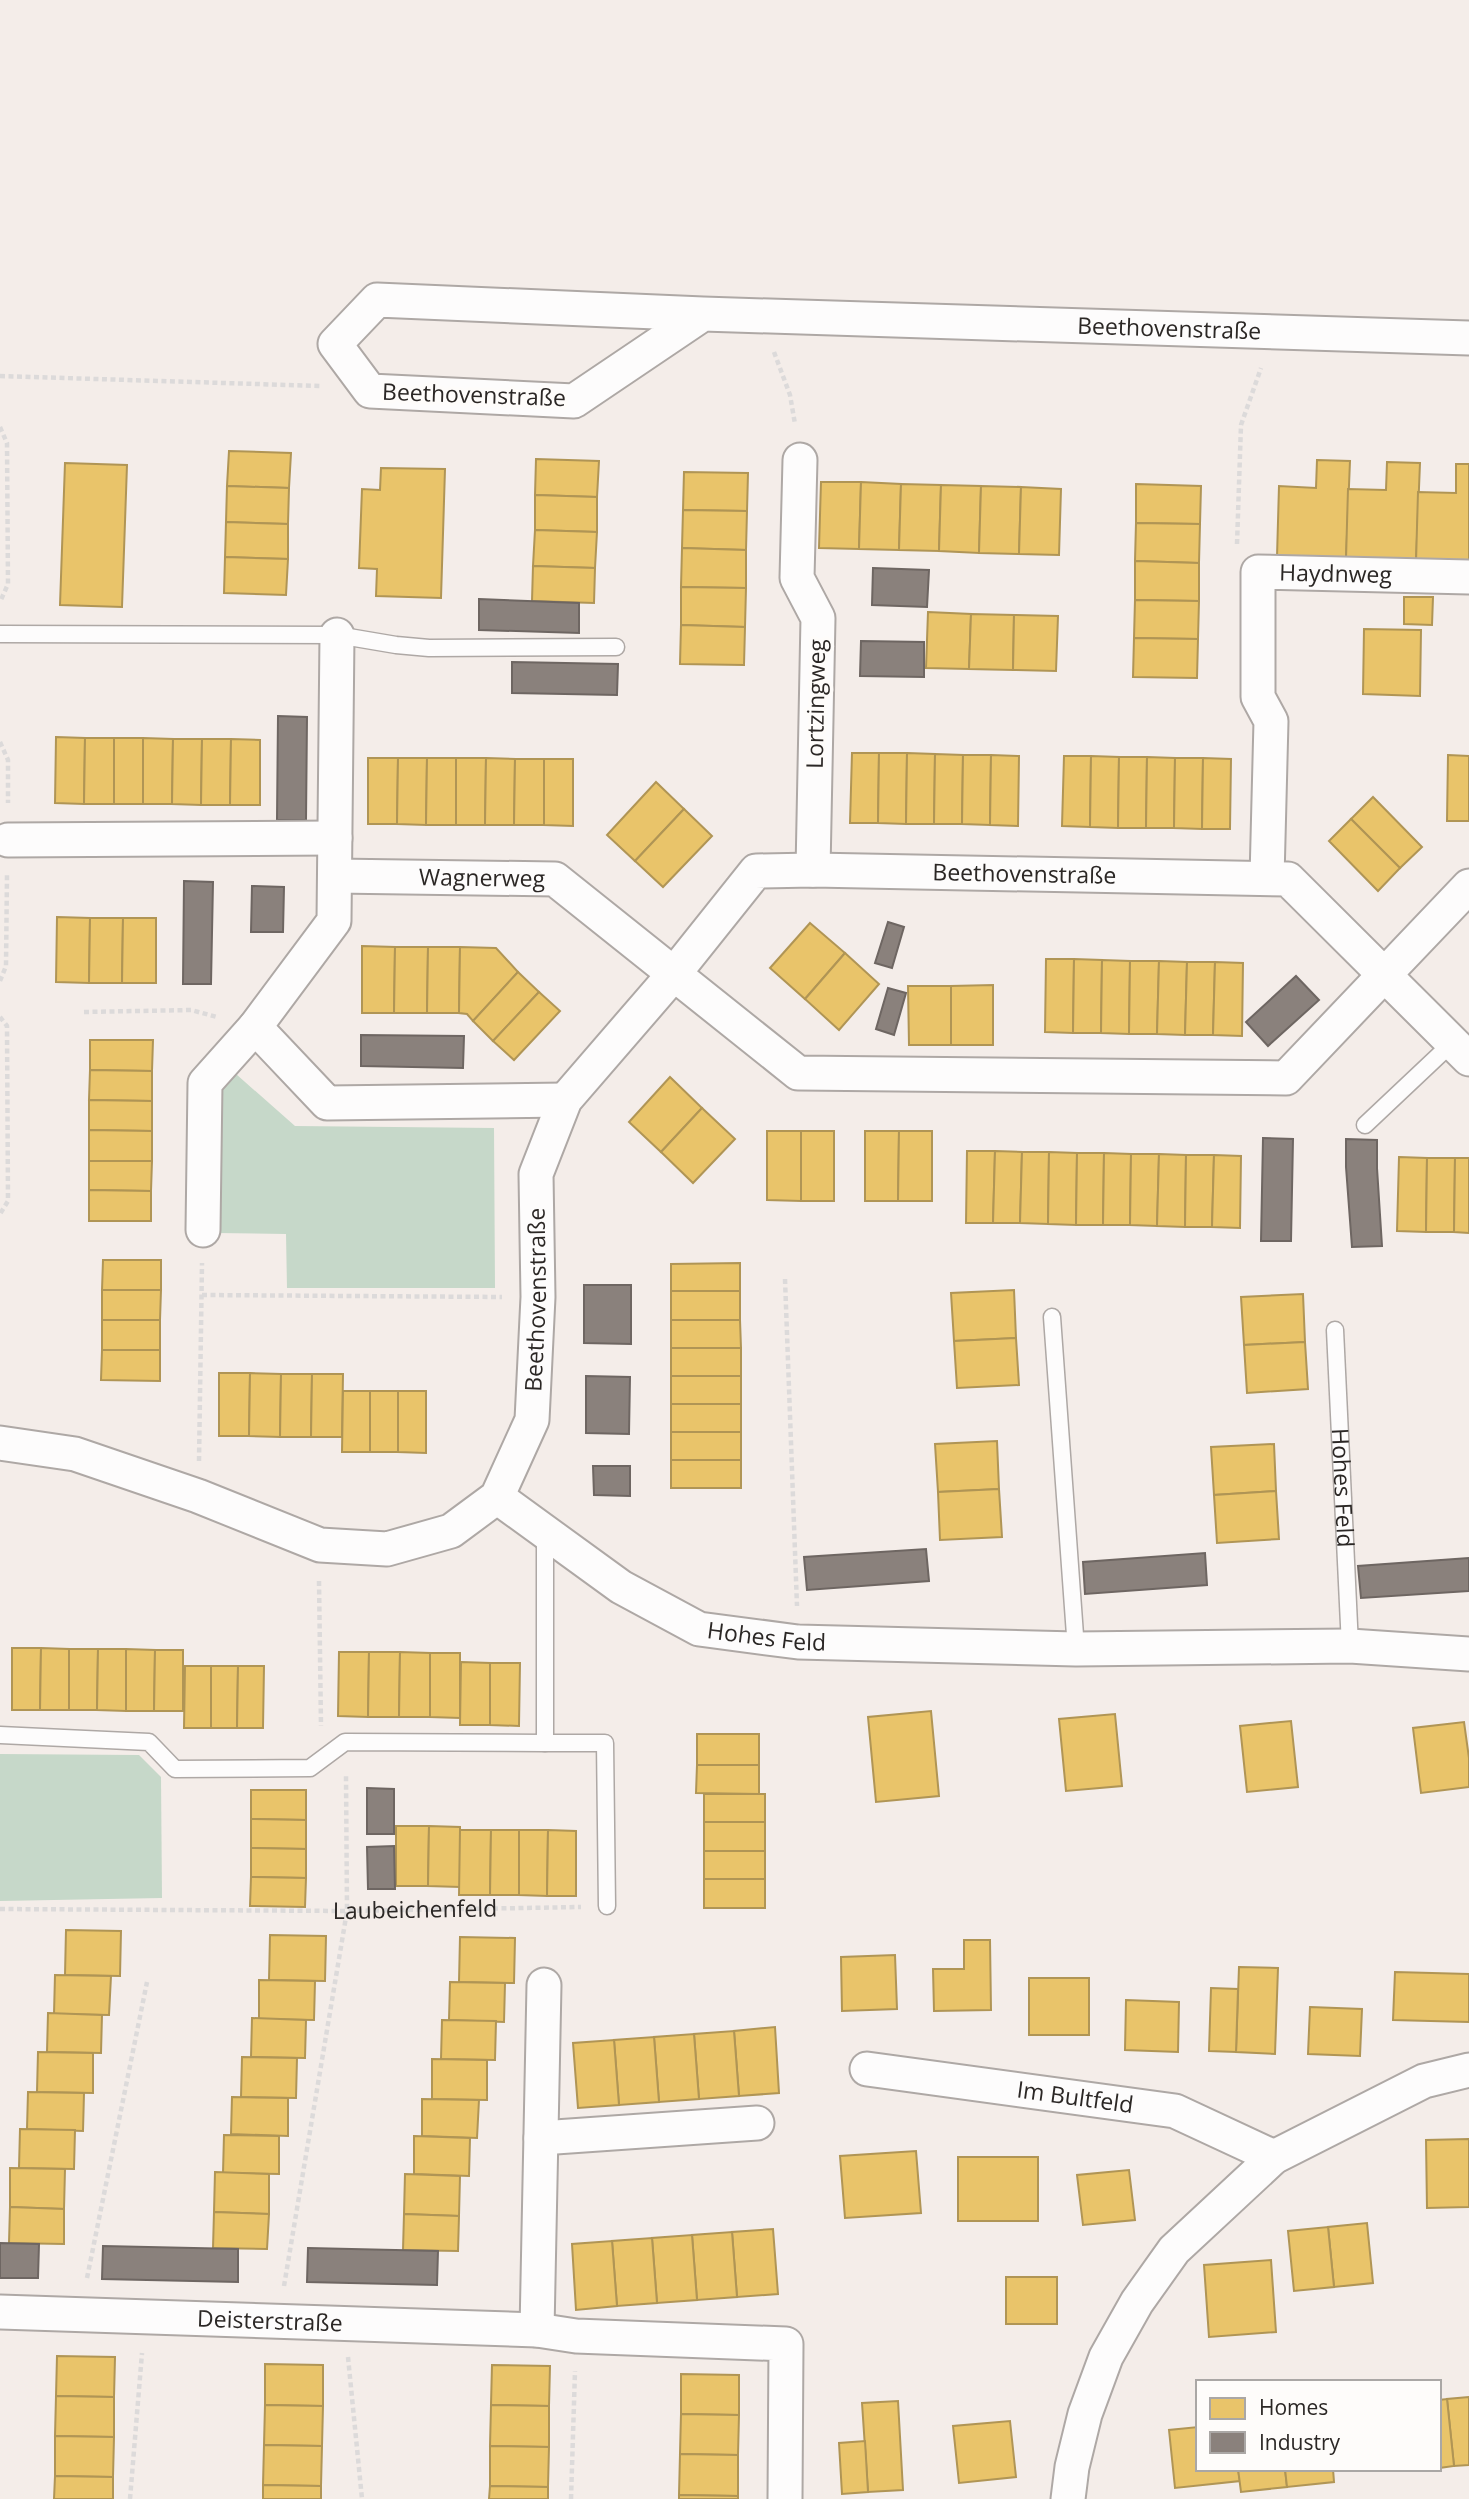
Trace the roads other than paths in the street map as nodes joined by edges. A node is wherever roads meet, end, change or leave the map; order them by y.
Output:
1 (703, 314) junction
2 (1469, 338) edge
3 (800, 460) road end
4 (1469, 577) edge
5 (0, 634) edge
6 (337, 635) junction
7 (616, 646) dead end
8 (335, 838) junction
9 (8, 840) dead end
10 (813, 870) junction
11 (335, 876) junction
12 (1267, 878) junction
13 (1469, 886) edge
14 (673, 975) junction
15 (1384, 977) junction
16 (255, 1027) junction
17 (1460, 1051) edge
18 (565, 1100) junction
19 (1365, 1125) dead end
20 (203, 1230) road end
21 (1052, 1317) dead end
22 (1335, 1330) dead end
23 (0, 1443) edge
24 (497, 1497) junction
25 (545, 1532) junction
26 (1350, 1646) junction
27 (1076, 1649) junction
28 (1469, 1654) edge
29 (0, 1735) edge
30 (545, 1743) junction
31 (607, 1906) road end
32 (544, 1985) dead end
33 (867, 2069) dead end
34 (1469, 2070) edge
35 (757, 2123) dead end
36 (541, 2138) junction
37 (1275, 2157) junction
38 (0, 2312) edge
39 (537, 2330) junction
40 (785, 2499) edge
41 (1068, 2499) edge

1 - 1 street, Beethovenstraße
1 - 2 street, Beethovenstraße
3 - 10 street, Lortzingweg
4 - 12 street, Haydnweg
5 - 6 lane
6 - 7 lane
6 - 8 street
8 - 9 street
8 - 11 street
10 - 12 street, Beethovenstraße
10 - 14 street, Beethovenstraße
11 - 14 street, Wagnerweg
11 - 16 street
12 - 15 street, Beethovenstraße
13 - 15 street
14 - 15 street
14 - 18 street, Beethovenstraße
15 - 17 street, Beethovenstraße
16 - 18 street
16 - 20 street
17 - 19 lane
18 - 24 street, Beethovenstraße
21 - 27 lane
22 - 26 lane, Hohes Feld
23 - 24 street
24 - 25 street, Hohes Feld
25 - 27 street, Hohes Feld
25 - 30 lane
26 - 27 street, Hohes Feld
26 - 28 street, Hohes Feld
29 - 30 lane
30 - 31 lane
32 - 36 street
33 - 37 street, Im Bultfeld
34 - 37 street
35 - 36 street
36 - 39 street
37 - 41 street
38 - 39 street, Deisterstraße
39 - 40 street, Deisterstraße

